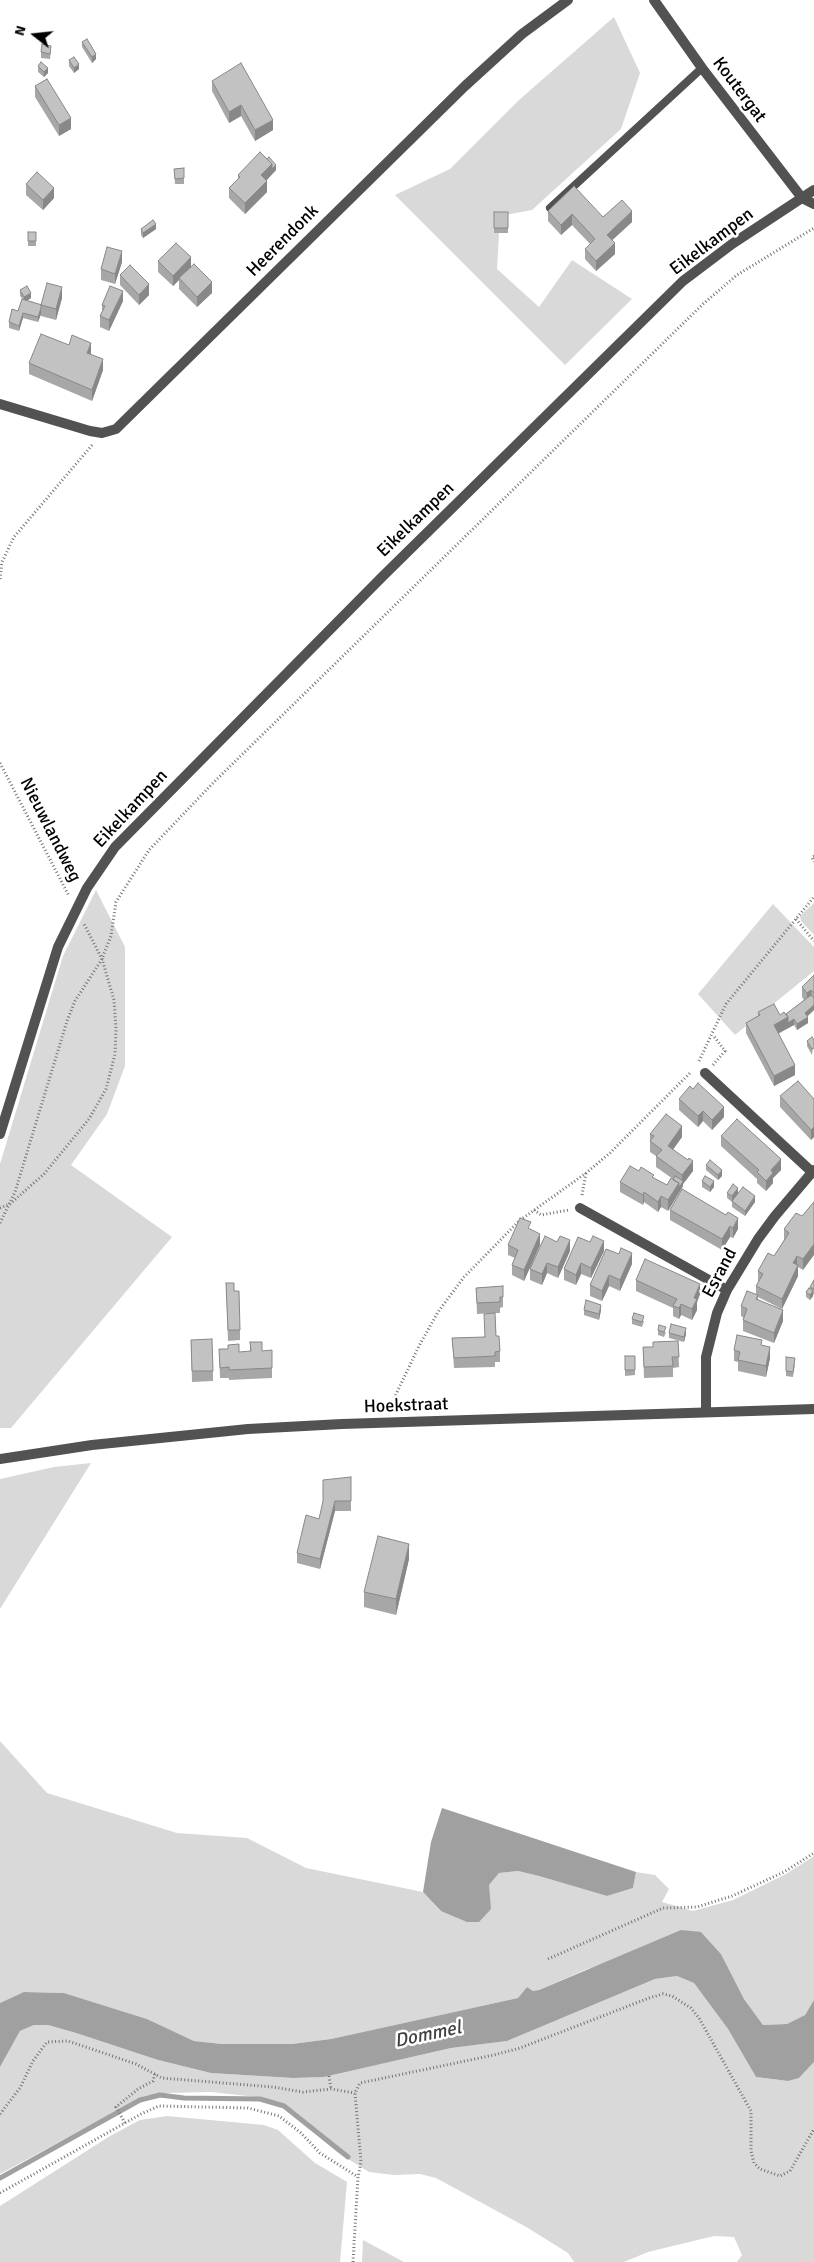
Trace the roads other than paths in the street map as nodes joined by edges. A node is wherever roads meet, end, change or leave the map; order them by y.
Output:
1 (568, 0) edge
2 (654, 0) edge
3 (702, 68) junction
4 (814, 190) edge
5 (802, 198) junction
6 (814, 204) edge
7 (550, 208) edge
8 (0, 404) edge
9 (705, 1073) road end
10 (0, 1134) edge
11 (813, 1171) edge
12 (580, 1208) dead end
13 (727, 1290) junction
14 (814, 1409) edge
15 (706, 1412) junction
16 (0, 1459) edge

1 - 8 street, Heerendonk
2 - 3 street, Koutergat
3 - 5 street, Koutergat
3 - 7 lane
4 - 5 street, Eikelkampen
5 - 6 street
5 - 10 street, Eikelkampen
9 - 11 street
11 - 13 street, Esrand
12 - 13 street
13 - 15 street, Esrand
14 - 15 street, Hoekstraat
15 - 16 street, Hoekstraat

